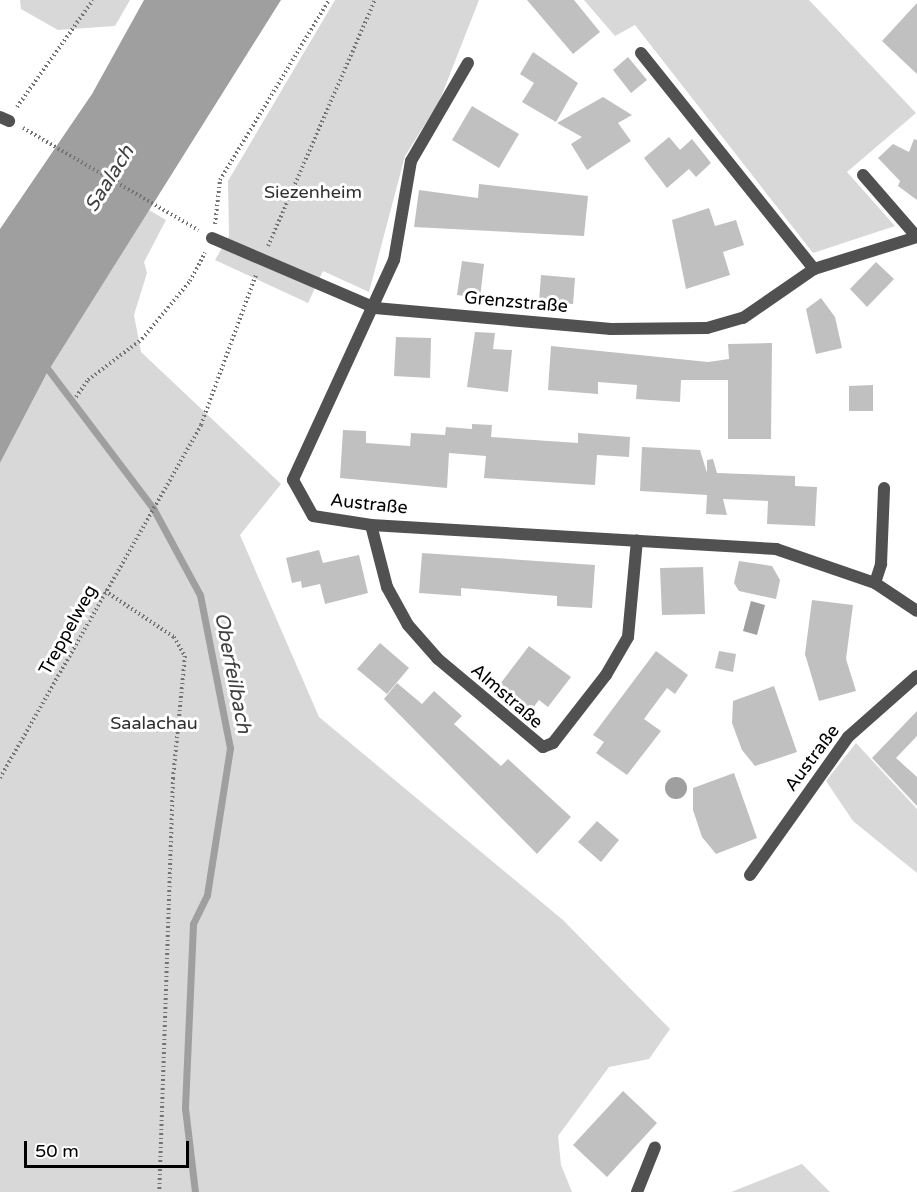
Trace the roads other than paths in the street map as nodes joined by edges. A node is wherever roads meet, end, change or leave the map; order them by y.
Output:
1 (641, 53) dead end
2 (468, 63) dead end
3 (863, 175) dead end
4 (208, 235) road end
5 (916, 236) edge
6 (814, 269) junction
7 (375, 308) junction
8 (884, 488) dead end
9 (372, 525) junction
10 (637, 540) junction
11 (875, 583) junction
12 (917, 611) edge
13 (917, 676) edge
14 (750, 875) dead end
15 (655, 1147) dead end
16 (637, 1192) edge

1 - 6 street
2 - 7 street, Austraße
3 - 5 street
4 - 7 street, Grenzstraße
5 - 6 street, Grenzstraße
6 - 7 street, Grenzstraße
7 - 9 street, Austraße
8 - 11 street
9 - 10 street, Austraße
9 - 10 street, Almstraße
10 - 11 street, Austraße
11 - 12 street, Austraße
13 - 14 street, Austraße
15 - 16 street

